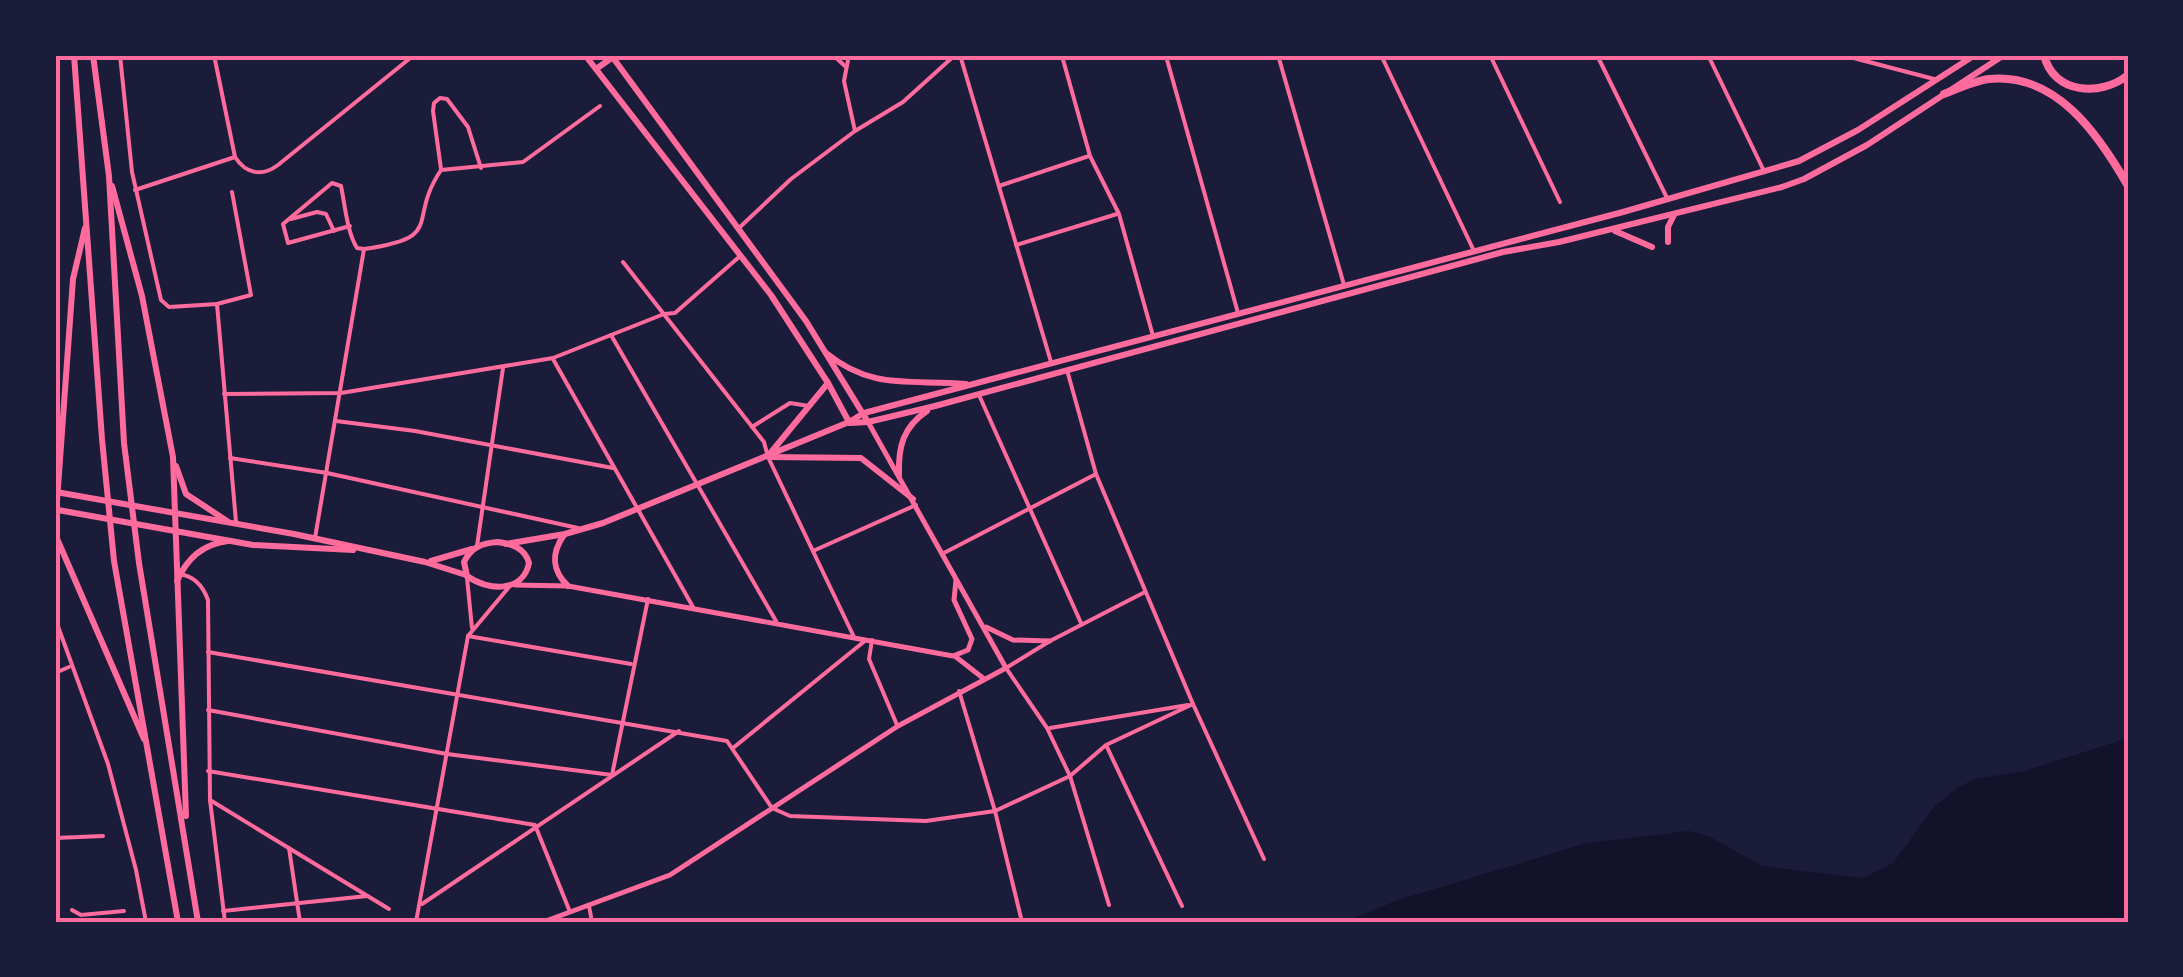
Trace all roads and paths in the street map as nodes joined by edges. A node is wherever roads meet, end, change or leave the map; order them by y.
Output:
1 (74, 55) edge
2 (93, 55) edge
3 (120, 55) edge
4 (214, 55) edge
5 (414, 55) edge
6 (585, 55) edge
7 (832, 55) edge
8 (849, 55) edge
9 (957, 55) edge
10 (1046, 55) edge
11 (1058, 55) edge
12 (1198, 55) edge
13 (1278, 55) edge
14 (1381, 55) edge
15 (1490, 55) edge
16 (1597, 55) edge
17 (1708, 55) edge
18 (1842, 55) edge
19 (1975, 55) edge
20 (2004, 55) edge
21 (2044, 55) edge
22 (612, 56) edge
23 (1166, 56) edge
24 (846, 66) junction
25 (596, 69) junction
26 (2128, 75) edge
27 (1936, 80) junction
28 (1944, 94) junction
29 (600, 106) dead end
30 (1858, 130) junction
31 (855, 131) junction
32 (1867, 145) junction
33 (1090, 156) junction
34 (235, 157) junction
35 (481, 168) junction
36 (441, 170) junction
37 (1764, 170) junction
38 (109, 176) junction
39 (999, 186) junction
40 (2128, 186) edge
41 (135, 190) junction
42 (232, 192) dead end
43 (1668, 200) junction
44 (1560, 202) dead end
45 (1676, 213) junction
46 (1119, 214) junction
47 (288, 220) junction
48 (87, 222) junction
49 (350, 226) junction
50 (334, 230) junction
51 (736, 230) junction
52 (1609, 230) junction
53 (1668, 242) dead end
54 (1016, 246) junction
55 (1652, 247) dead end
56 (364, 249) junction
57 (1474, 251) junction
58 (740, 257) junction
59 (623, 262) dead end
60 (1344, 285) junction
61 (217, 304) junction
62 (1238, 313) junction
63 (664, 314) junction
64 (611, 335) junction
65 (1153, 336) junction
66 (821, 349) junction
67 (553, 358) junction
68 (1052, 363) junction
69 (503, 367) junction
70 (1067, 370) junction
71 (828, 383) junction
72 (972, 385) junction
73 (341, 393) junction
74 (224, 394) junction
75 (979, 395) junction
76 (809, 406) junction
77 (936, 406) junction
78 (864, 413) junction
79 (336, 420) junction
80 (849, 422) junction
81 (868, 422) junction
82 (752, 427) junction
83 (62, 440) junction
84 (492, 447) junction
85 (55, 450) edge
86 (768, 457) junction
87 (173, 458) junction
88 (230, 458) junction
89 (614, 468) junction
90 (327, 473) junction
91 (899, 474) junction
92 (1096, 474) junction
93 (698, 486) junction
94 (57, 492) edge
95 (914, 502) junction
96 (483, 507) junction
97 (1031, 508) junction
98 (640, 509) junction
99 (58, 510) junction
100 (177, 512) junction
101 (232, 521) junction
102 (584, 529) junction
103 (176, 530) junction
104 (55, 531) edge
105 (565, 534) junction
106 (315, 538) junction
107 (228, 541) junction
108 (506, 544) junction
109 (476, 547) junction
110 (370, 551) junction
111 (813, 551) junction
112 (942, 554) junction
113 (425, 562) junction
114 (179, 574) junction
115 (467, 575) junction
116 (956, 580) junction
117 (512, 585) junction
118 (568, 586) junction
119 (175, 587) junction
120 (1145, 592) junction
121 (648, 599) junction
122 (694, 607) junction
123 (55, 621) edge
124 (981, 622) junction
125 (776, 623) junction
126 (1082, 624) junction
127 (472, 628) junction
128 (468, 636) junction
129 (854, 637) junction
130 (870, 640) junction
131 (1050, 641) junction
132 (208, 652) junction
133 (953, 656) junction
134 (633, 664) junction
135 (70, 666) junction
136 (1006, 668) junction
137 (55, 673) edge
138 (983, 678) junction
139 (959, 691) junction
140 (457, 694) junction
141 (1193, 704) junction
142 (208, 710) junction
143 (624, 722) junction
144 (898, 726) junction
145 (1048, 728) junction
146 (679, 731) junction
147 (1106, 745) junction
148 (148, 747) junction
149 (733, 748) junction
150 (447, 754) junction
151 (208, 770) junction
152 (612, 775) junction
153 (1070, 776) junction
154 (210, 800) junction
155 (438, 808) junction
156 (772, 808) junction
157 (995, 811) junction
158 (536, 824) junction
159 (102, 836) dead end
160 (55, 838) edge
161 (186, 840) junction
162 (289, 848) junction
163 (1264, 858) dead end
164 (368, 896) junction
165 (422, 904) junction
166 (298, 905) junction
167 (1109, 905) dead end
168 (589, 906) junction
169 (1182, 906) dead end
170 (389, 909) dead end
171 (72, 910) dead end
172 (124, 911) dead end
173 (222, 911) junction
174 (570, 912) junction
175 (82, 914) junction
176 (82, 922) edge
177 (146, 922) edge
178 (178, 922) edge
179 (198, 922) edge
180 (224, 922) edge
181 (300, 922) edge
182 (416, 922) edge
183 (544, 922) edge
184 (592, 922) edge
185 (1022, 922) edge

1 - 48 main road
2 - 38 main road
3 - 41 street
4 - 34 street
5 - 34 street
6 - 25 main road
7 - 24 street
8 - 24 street
9 - 31 street
9 - 39 street
10 - 11 street
11 - 23 street
11 - 33 street
12 - 23 street
13 - 60 street
14 - 57 street
15 - 44 street
16 - 43 street
17 - 37 street
18 - 27 street
19 - 27 main road
20 - 28 main road
21 - 26 highway
22 - 25 main road
22 - 51 main road
23 - 62 street
24 - 31 street
25 - 58 main road
27 - 30 main road
28 - 32 main road
28 - 40 highway
29 - 35 street
30 - 32 main road
30 - 37 main road
31 - 51 street
32 - 45 main road
33 - 39 street
33 - 46 street
34 - 41 street
35 - 36 street
35 - 36 street
36 - 56 street
37 - 43 main road
38 - 87 main road
38 - 161 main road
39 - 54 street
41 - 61 street
42 - 61 street
43 - 57 main road
45 - 52 main road
45 - 53 main road
46 - 54 street
46 - 65 street
47 - 49 street
47 - 50 street
47 - 50 street
48 - 83 main road
48 - 148 main road
49 - 50 street
49 - 56 street
51 - 66 main road
52 - 55 main road
52 - 70 main road
54 - 68 street
56 - 73 street
57 - 60 main road
58 - 63 street
58 - 71 main road
59 - 63 street
60 - 62 main road
61 - 74 street
62 - 65 main road
63 - 64 street
63 - 82 street
64 - 67 street
64 - 93 street
65 - 68 main road
66 - 72 main road
66 - 78 main road
67 - 69 street
67 - 89 street
68 - 72 main road
69 - 73 street
69 - 84 street
70 - 75 main road
70 - 92 street
71 - 76 main road
71 - 80 main road
72 - 78 main road
73 - 74 street
73 - 79 street
74 - 88 street
75 - 77 main road
75 - 97 street
76 - 82 street
76 - 86 main road
77 - 81 main road
77 - 91 main road
78 - 80 main road
78 - 81 main road
79 - 84 street
79 - 90 street
80 - 81 main road
80 - 86 main road
81 - 91 street
82 - 86 street
83 - 85 main road
83 - 94 main road
84 - 89 street
84 - 96 street
86 - 93 main road
86 - 95 main road
86 - 111 street
87 - 100 main road
87 - 101 main road
88 - 90 street
88 - 101 street
89 - 98 street
90 - 96 street
90 - 106 street
91 - 95 street
92 - 97 street
92 - 120 street
93 - 98 main road
93 - 125 street
94 - 99 main road
94 - 100 main road
95 - 111 street
95 - 112 street
96 - 102 street
96 - 109 street
97 - 112 street
97 - 126 street
98 - 102 main road
98 - 122 street
99 - 103 main road
99 - 104 main road
100 - 101 main road
100 - 103 main road
101 - 106 main road
102 - 105 main road
103 - 107 main road
103 - 119 main road
104 - 148 main road
105 - 108 main road
105 - 118 main road
106 - 110 main road
107 - 110 main road
107 - 114 main road
108 - 109 main road
108 - 117 main road
109 - 113 main road
109 - 115 main road
110 - 113 main road
111 - 129 street
112 - 116 street
113 - 115 main road
114 - 119 main road
114 - 132 street
115 - 117 main road
115 - 127 street
116 - 124 street
116 - 133 street
117 - 118 street
117 - 127 street
118 - 121 street
119 - 161 main road
120 - 126 street
120 - 141 street
121 - 122 street
121 - 134 street
122 - 125 street
123 - 135 street
124 - 131 street
124 - 136 street
125 - 129 street
126 - 131 street
127 - 128 street
128 - 134 street
128 - 140 street
129 - 130 street
130 - 133 street
130 - 144 street
130 - 149 street
131 - 136 street
132 - 140 street
132 - 142 street
133 - 138 street
134 - 143 street
135 - 137 street
135 - 177 street
136 - 138 street
136 - 145 street
138 - 139 street
139 - 144 street
139 - 157 street
140 - 143 street
140 - 150 street
141 - 145 street
141 - 147 street
141 - 163 street
142 - 150 street
142 - 151 street
143 - 146 street
143 - 152 street
144 - 156 street
145 - 153 street
146 - 149 street
146 - 152 street
147 - 153 street
147 - 169 street
148 - 178 main road
149 - 156 street
150 - 152 street
150 - 155 street
151 - 154 street
151 - 155 street
152 - 158 street
153 - 157 street
153 - 167 street
154 - 162 street
154 - 173 street
155 - 158 street
155 - 165 street
156 - 157 street
156 - 168 street
157 - 185 street
158 - 165 street
158 - 174 street
159 - 160 street
161 - 179 main road
162 - 164 street
162 - 166 street
164 - 166 street
164 - 170 street
165 - 182 street
166 - 173 street
166 - 181 street
168 - 174 street
168 - 184 street
171 - 175 street
172 - 175 street
173 - 180 street
174 - 183 street
175 - 176 street

